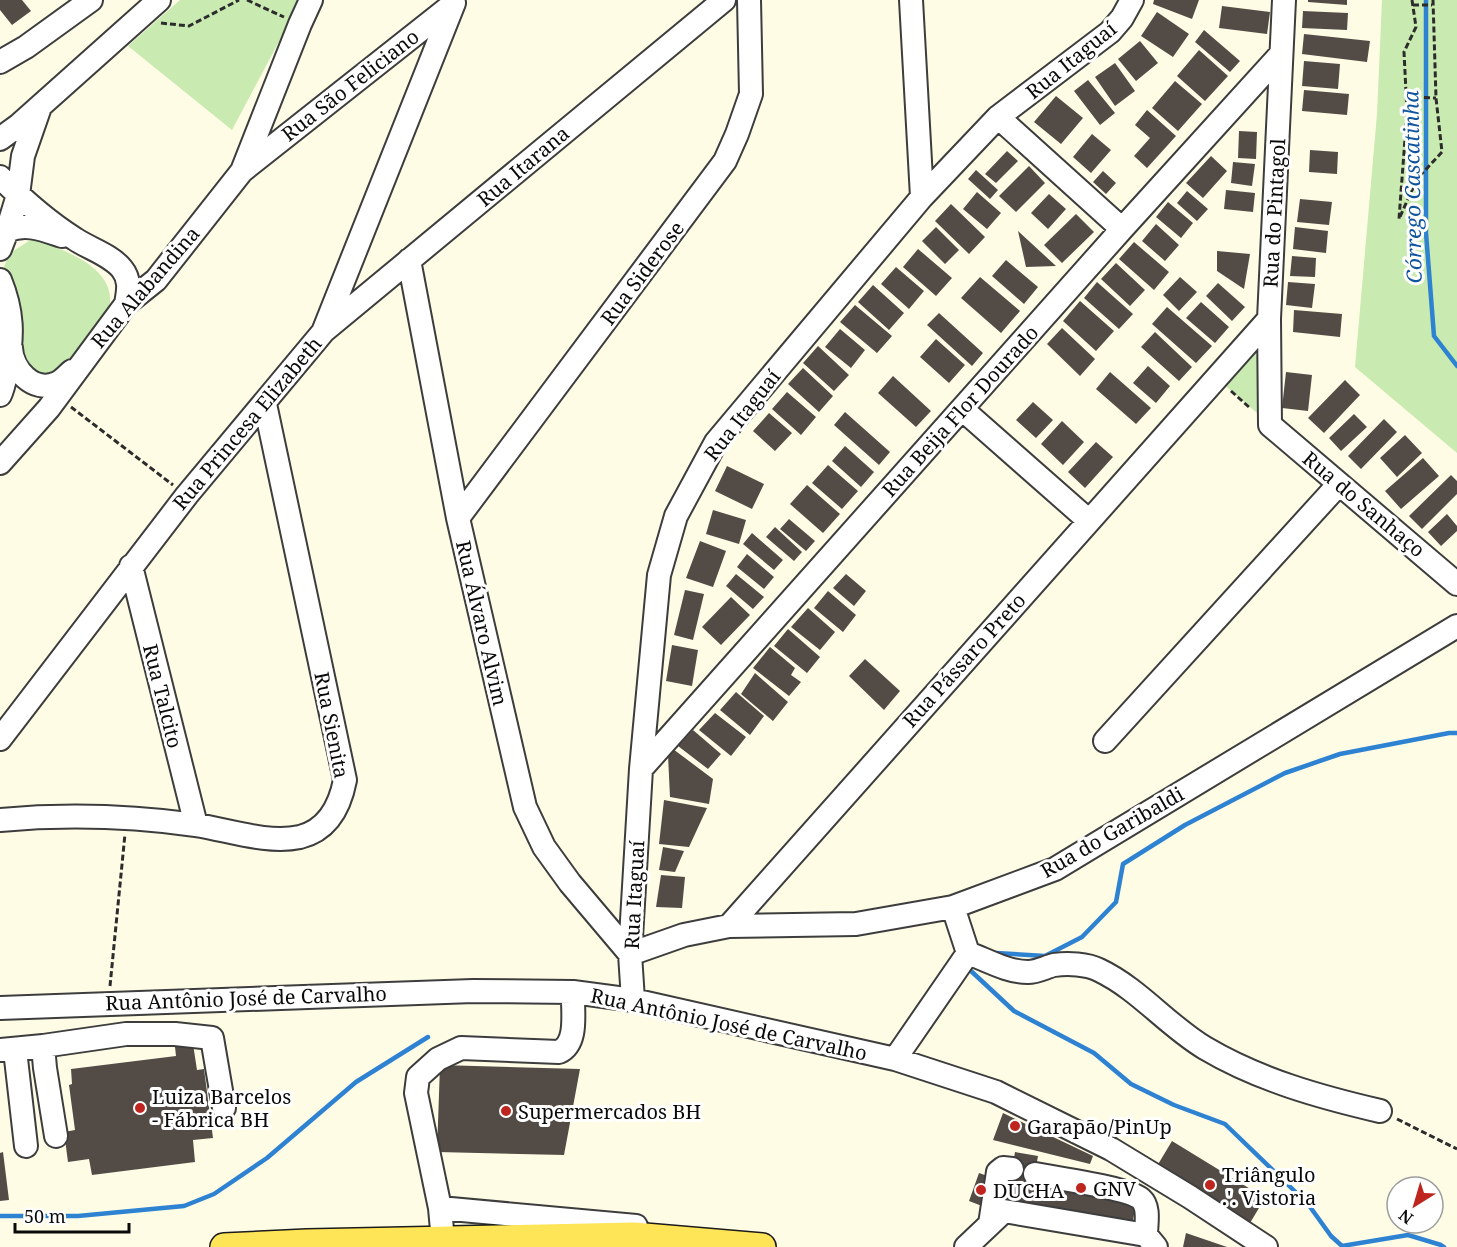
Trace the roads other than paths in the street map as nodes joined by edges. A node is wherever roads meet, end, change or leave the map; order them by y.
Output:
1 (91, 0) edge
2 (159, 0) edge
3 (311, 0) edge
4 (724, 0) edge
5 (749, 0) edge
6 (911, 0) edge
7 (1132, 0) edge
8 (1284, 0) edge
9 (455, 2) edge
10 (1281, 54) junction
11 (0, 62) edge
12 (41, 105) junction
13 (998, 117) junction
14 (0, 139) edge
15 (242, 171) junction
16 (0, 177) edge
17 (18, 195) junction
18 (922, 196) junction
19 (1122, 229) junction
20 (3, 240) edge
21 (75, 240) junction
22 (409, 260) junction
23 (0, 271) edge
24 (0, 281) edge
25 (126, 304) junction
26 (1269, 319) junction
27 (323, 332) junction
28 (11, 346) junction
29 (77, 368) junction
30 (0, 395) edge
31 (265, 404) junction
32 (962, 409) junction
33 (1270, 425) joint
34 (0, 463) edge
35 (1339, 484) junction
36 (458, 518) junction
37 (1088, 520) junction
38 (131, 566) junction
39 (1457, 584) edge
40 (1457, 626) edge
41 (0, 739) edge
42 (1105, 741) dead end
43 (641, 769) junction
44 (0, 820) edge
45 (196, 825) junction
46 (953, 907) junction
47 (729, 926) junction
48 (968, 953) junction
49 (630, 954) junction
50 (573, 992) junction
51 (633, 1000) junction
52 (0, 1008) edge
53 (44, 1046) junction
54 (8, 1050) edge
55 (895, 1059) junction
56 (224, 1108) dead end
57 (1380, 1111) road end
58 (56, 1136) dead end
59 (26, 1146) dead end
60 (1012, 1169) dead end
61 (1035, 1174) dead end
62 (440, 1208) junction
63 (990, 1224) junction
64 (683, 1240) junction
65 (443, 1241) junction
66 (1151, 1241) edge
67 (224, 1247) edge
68 (762, 1247) edge
69 (966, 1247) edge
70 (1266, 1247) edge

1 - 11 street
2 - 12 street
3 - 15 street, Rua Alabandina
4 - 22 street, Rua Itarana
5 - 36 street, Rua Siderose
6 - 18 street
7 - 13 street, Rua Itaguaí
8 - 10 street, Rua do Pintagol
9 - 15 street, Rua São Feliciano
9 - 27 street, Rua Princesa Elizabeth
10 - 19 street, Rua Beija Flor Dourado
10 - 26 street, Rua do Pintagol
12 - 14 street
12 - 17 street
13 - 18 street, Rua Itaguaí
13 - 19 street
15 - 25 street, Rua Alabandina
16 - 17 street
17 - 20 street
17 - 21 street
18 - 43 street, Rua Itaguaí
19 - 32 street, Rua Beija Flor Dourado
20 - 21 street
21 - 25 street
22 - 27 street, Rua Itarana
22 - 36 street, Rua Álvaro Alvim
23 - 24 street
24 - 28 street
25 - 29 street, Rua Alabandina
26 - 33 street, Rua do Pintagol
26 - 37 street, Rua Pássaro Preto
27 - 31 street, Rua Princesa Elizabeth
28 - 29 street
28 - 30 street
29 - 34 street, Rua Alabandina
31 - 38 street, Rua Princesa Elizabeth
31 - 45 street, Rua Sienita
32 - 37 street
32 - 43 street, Rua Beija Flor Dourado
33 - 35 street, Rua do Sanhaço
35 - 39 street, Rua do Sanhaço
35 - 42 street
36 - 49 street, Rua Álvaro Alvim
37 - 47 street, Rua Pássaro Preto
38 - 41 street, Rua Princesa Elizabeth
38 - 45 street, Rua Talcito
40 - 46 street, Rua do Garibaldi
43 - 49 street, Rua Itaguaí
44 - 45 street, Rua Sienita
46 - 47 street, Rua do Garibaldi
46 - 48 street
47 - 49 street
48 - 55 street
48 - 57 street
49 - 51 street, Rua Itaguaí
50 - 51 street, Rua Antônio José de Carvalho
50 - 52 street, Rua Antônio José de Carvalho
50 - 62 street
51 - 55 street, Rua Antônio José de Carvalho
53 - 54 street
53 - 56 street
53 - 58 street
54 - 59 street
55 - 70 street, Rua Antônio José de Carvalho
60 - 63 street
61 - 66 street
62 - 64 street
62 - 65 street
63 - 66 street
63 - 69 street
64 - 65 main road
64 - 68 main road
65 - 67 main road

